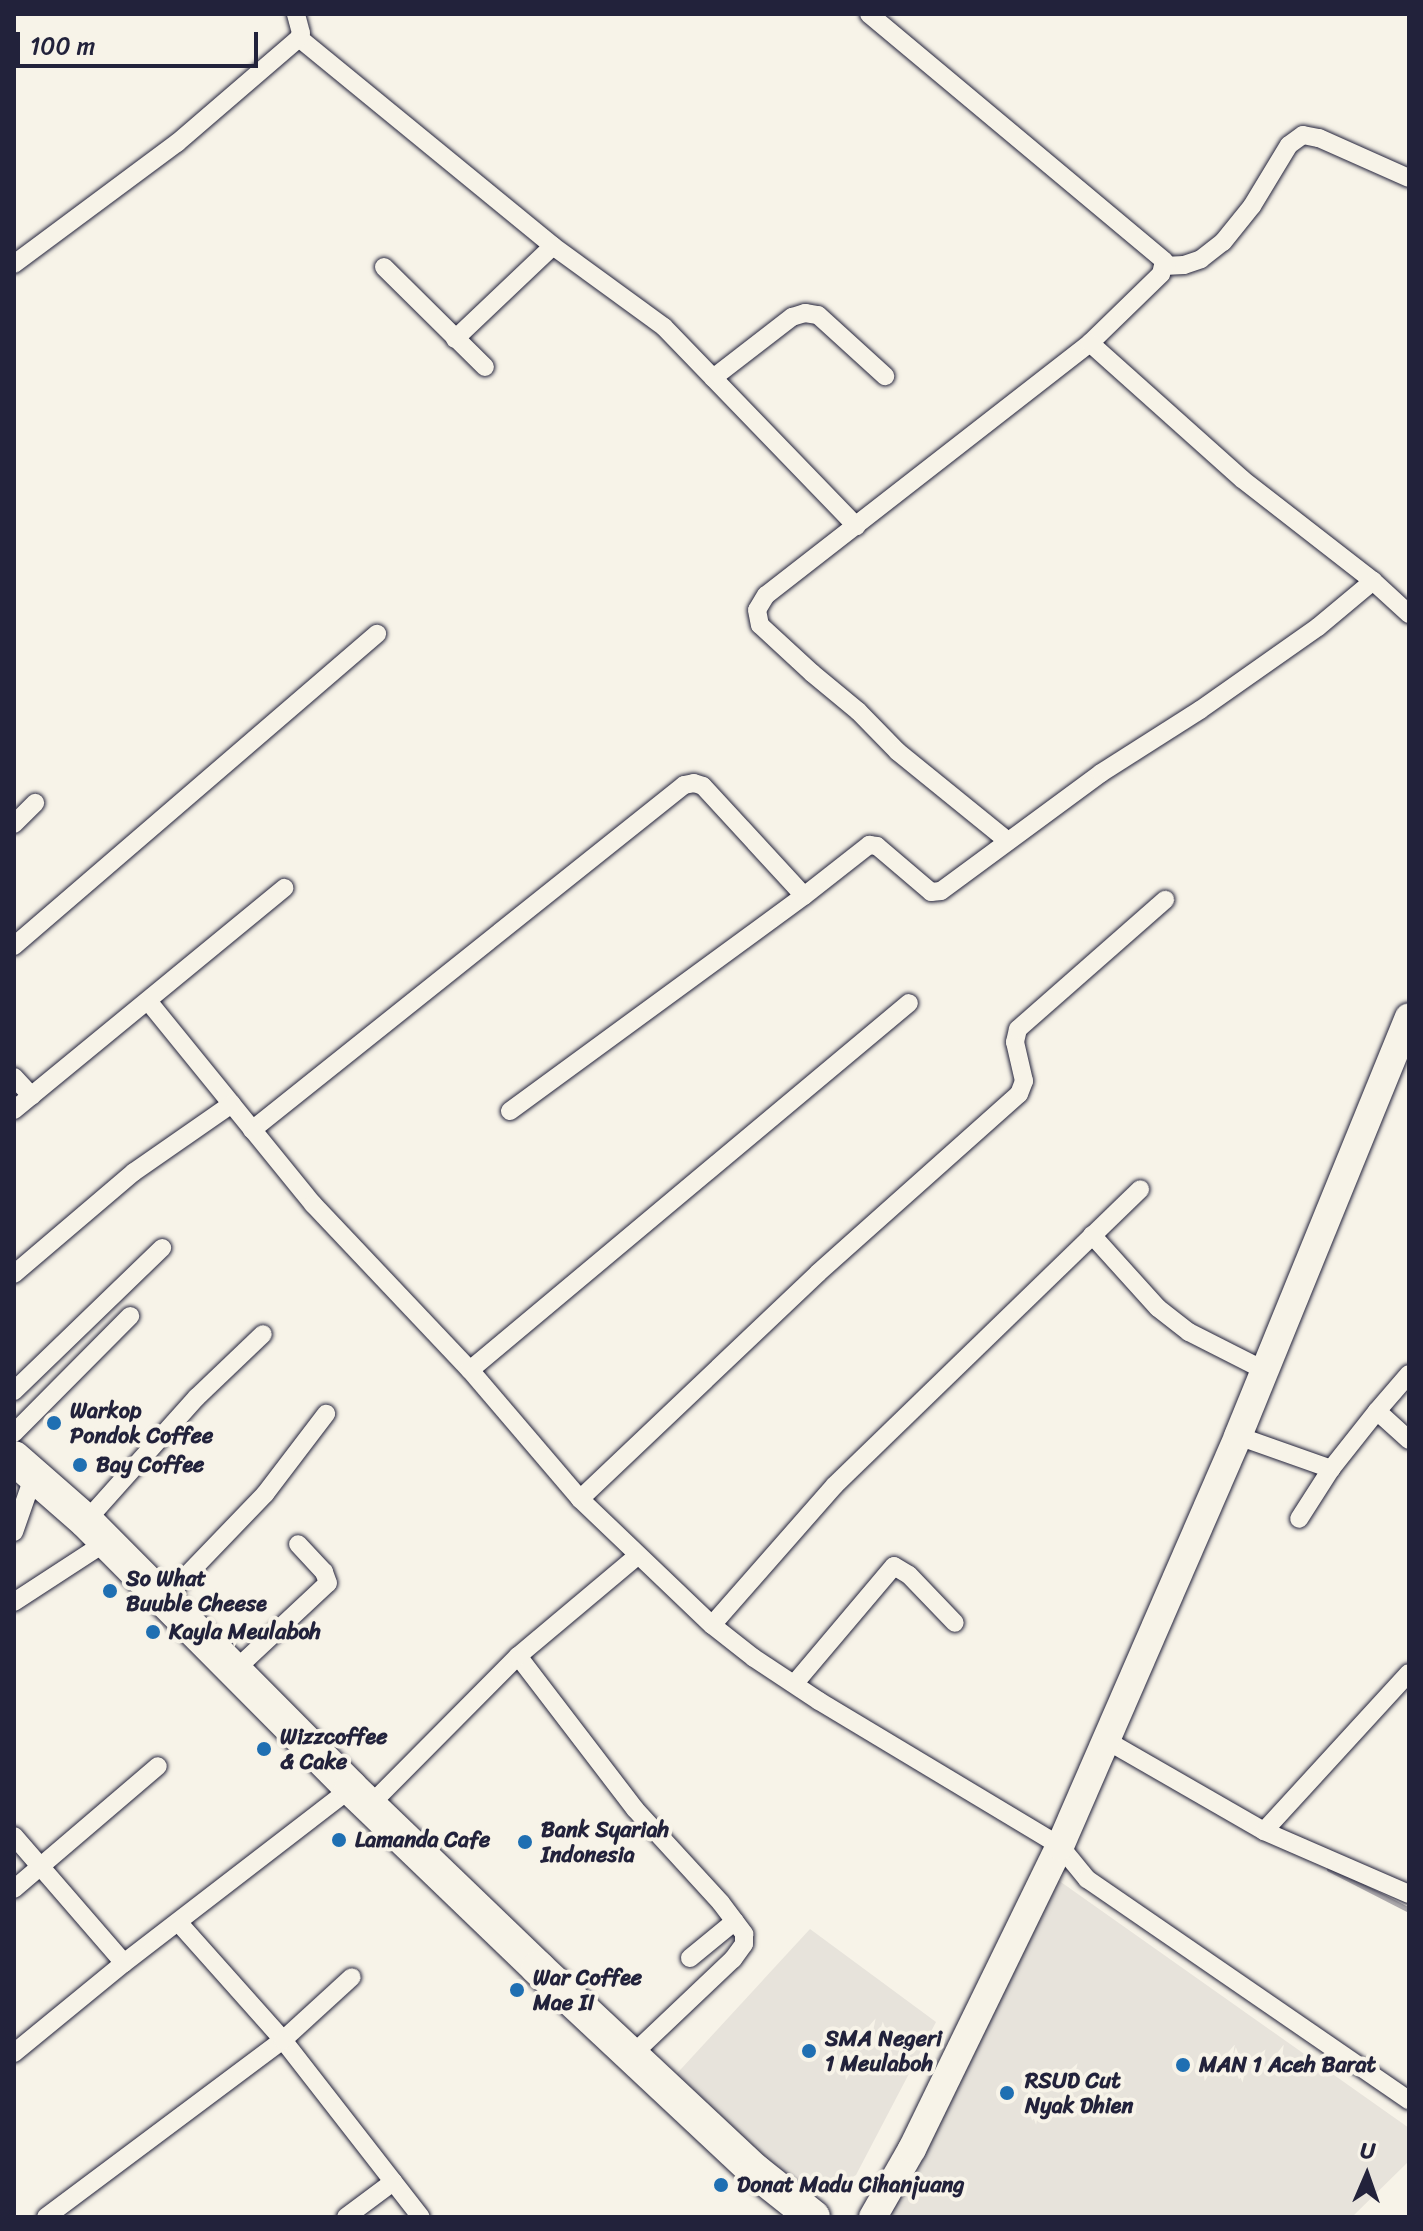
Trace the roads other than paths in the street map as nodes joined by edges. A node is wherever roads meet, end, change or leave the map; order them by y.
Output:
1 (296, 14) edge
2 (869, 14) edge
3 (299, 38) junction
4 (1409, 178) edge
5 (553, 246) junction
6 (14, 264) edge
7 (1164, 266) junction
8 (384, 267) dead end
9 (455, 339) junction
10 (1090, 343) junction
11 (485, 367) dead end
12 (885, 376) dead end
13 (713, 378) junction
14 (856, 526) junction
15 (1373, 581) junction
16 (1409, 614) edge
17 (377, 634) dead end
18 (35, 803) dead end
19 (14, 824) edge
20 (1008, 841) junction
21 (284, 888) dead end
22 (804, 896) junction
23 (1165, 900) dead end
24 (14, 946) edge
25 (148, 1001) junction
26 (909, 1003) dead end
27 (1409, 1018) edge
28 (14, 1077) edge
29 (32, 1096) junction
30 (232, 1104) junction
31 (14, 1110) edge
32 (510, 1111) dead end
33 (252, 1130) junction
34 (1140, 1189) dead end
35 (1092, 1235) junction
36 (162, 1248) dead end
37 (14, 1274) edge
38 (130, 1316) dead end
39 (263, 1334) dead end
40 (1262, 1369) junction
41 (470, 1370) junction
42 (1409, 1374) edge
43 (14, 1391) edge
44 (1377, 1411) junction
45 (326, 1414) dead end
46 (14, 1433) edge
47 (1238, 1436) junction
48 (1409, 1440) edge
49 (24, 1466) edge
50 (1331, 1469) junction
51 (580, 1499) junction
52 (1299, 1519) dead end
53 (14, 1532) edge
54 (96, 1532) junction
55 (298, 1544) dead end
56 (637, 1556) junction
57 (164, 1599) junction
58 (14, 1602) edge
59 (955, 1623) dead end
60 (712, 1625) junction
61 (518, 1656) junction
62 (235, 1670) junction
63 (1409, 1673) edge
64 (795, 1683) junction
65 (1104, 1739) junction
66 (158, 1766) dead end
67 (360, 1797) junction
68 (1264, 1831) junction
69 (14, 1836) edge
70 (1060, 1846) junction
71 (38, 1867) junction
72 (14, 1889) edge
73 (1409, 1894) edge
74 (735, 1921) junction
75 (178, 1922) junction
76 (690, 1958) dead end
77 (124, 1963) junction
78 (352, 1977) dead end
79 (283, 2040) junction
80 (14, 2053) edge
81 (633, 2054) junction
82 (1409, 2100) edge
83 (393, 2182) junction
84 (809, 2216) edge
85 (46, 2217) edge
86 (346, 2217) edge
87 (421, 2217) edge
88 (873, 2217) edge

1 - 3 street
2 - 7 street
3 - 5 street
3 - 6 street
4 - 7 street
5 - 9 street
5 - 13 street
7 - 10 street
8 - 9 street
9 - 11 street
10 - 14 street
10 - 15 street
12 - 13 street
13 - 14 street
14 - 20 street
15 - 16 street
15 - 20 street
17 - 24 street
18 - 19 street
20 - 22 street
21 - 25 street
22 - 32 street
22 - 33 street
23 - 51 street
25 - 29 street
25 - 30 street
26 - 41 street
27 - 40 main road
28 - 29 street
29 - 31 street
30 - 33 street
30 - 37 street
33 - 41 street
34 - 35 street
35 - 40 street
35 - 60 street
36 - 43 street
38 - 46 street
39 - 54 street
40 - 47 main road
41 - 51 street
42 - 44 street
44 - 48 street
44 - 50 street
45 - 57 street
47 - 50 street
47 - 65 main road
49 - 53 street
49 - 54 highway
50 - 52 street
51 - 56 street
54 - 57 highway
54 - 58 street
55 - 62 street
56 - 60 street
56 - 61 street
57 - 62 highway
59 - 64 street
60 - 64 street
61 - 67 street
61 - 74 street
62 - 67 highway
63 - 68 street
64 - 70 street
65 - 68 street
65 - 70 main road
66 - 71 street
67 - 75 street
67 - 81 highway
68 - 73 street
69 - 71 street
70 - 82 street
70 - 88 main road
71 - 72 street
71 - 77 street
74 - 76 street
74 - 81 street
75 - 77 street
75 - 79 street
77 - 80 street
78 - 79 street
79 - 83 street
79 - 85 street
81 - 84 highway
83 - 86 street
83 - 87 street

